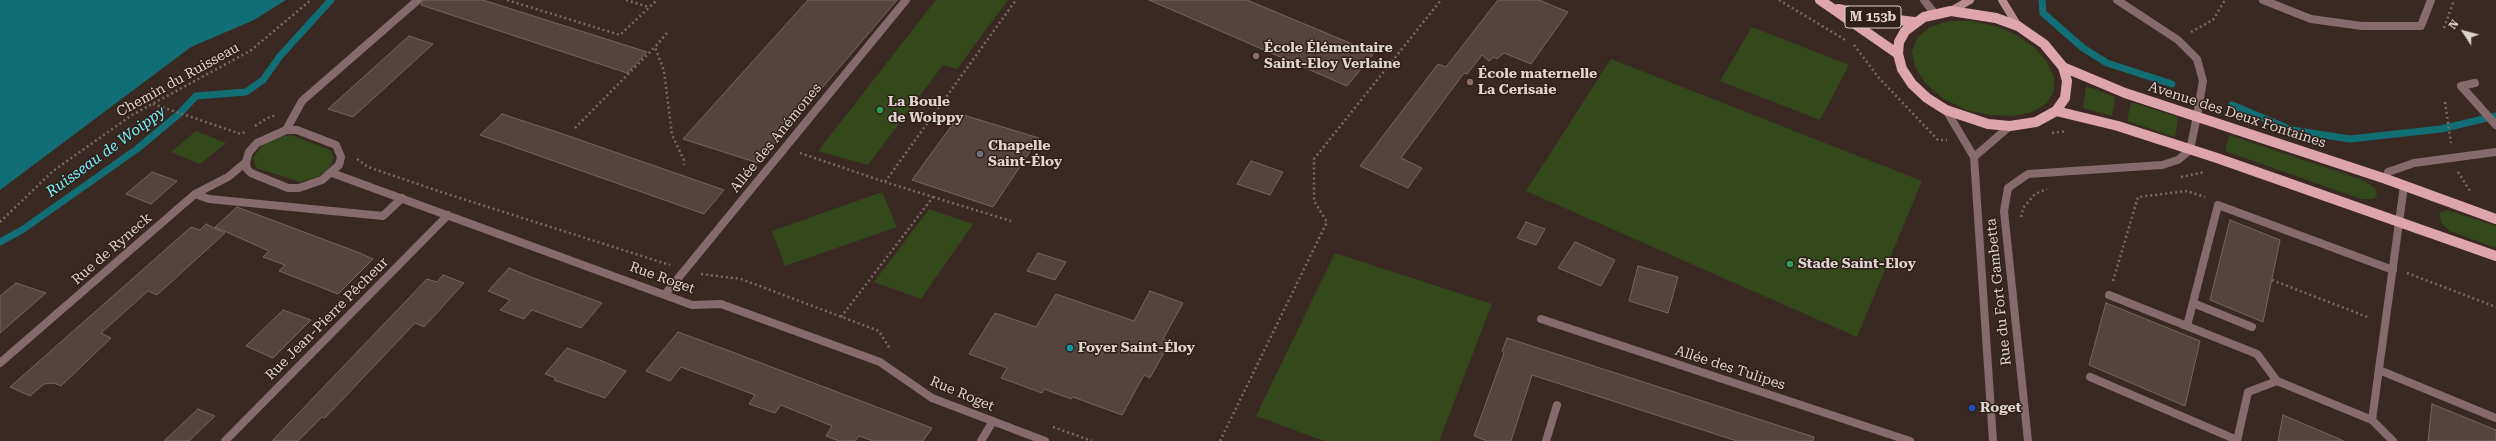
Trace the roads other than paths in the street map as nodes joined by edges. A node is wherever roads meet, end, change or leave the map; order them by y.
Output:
1 (418, 0) edge
2 (906, 0) edge
3 (1820, 0) edge
4 (1924, 0) edge
5 (1970, 0) edge
6 (2002, 0) edge
7 (2117, 0) edge
8 (2263, 0) edge
9 (2431, 0) edge
10 (1831, 7) junction
11 (1951, 11) junction
12 (1935, 14) junction
13 (1915, 22) junction
14 (2018, 26) junction
15 (1898, 54) junction
16 (2063, 67) junction
17 (2475, 83) dead end
18 (1946, 110) junction
19 (2056, 111) junction
20 (2197, 116) junction
21 (2496, 125) edge
22 (2010, 126) junction
23 (286, 130) junction
24 (2190, 150) junction
25 (2496, 152) edge
26 (1974, 157) junction
27 (246, 162) junction
28 (332, 173) junction
29 (2386, 179) junction
30 (2404, 186) junction
31 (195, 194) junction
32 (402, 198) junction
33 (448, 216) junction
34 (2496, 219) edge
35 (2400, 221) junction
36 (2496, 256) edge
37 (2393, 269) junction
38 (666, 293) junction
39 (2109, 295) road end
40 (2192, 303) junction
41 (1541, 319) dead end
42 (2187, 326) junction
43 (2252, 327) dead end
44 (0, 363) edge
45 (2379, 370) junction
46 (2090, 377) dead end
47 (2277, 381) junction
48 (1557, 405) dead end
49 (2496, 418) edge
50 (2372, 420) junction
51 (993, 421) junction
52 (225, 441) edge
53 (981, 441) edge
54 (1045, 441) edge
55 (1546, 441) edge
56 (1910, 441) edge
57 (1993, 441) edge
58 (2028, 441) edge
59 (2237, 441) edge
60 (2394, 441) edge

1 - 23 street
2 - 38 street, Allée des Anémones
3 - 10 main road, M 153b
4 - 12 street
5 - 11 main road
6 - 14 main road
7 - 20 street
8 - 9 street
10 - 13 main road, M 153b
10 - 15 main road, M 153b
11 - 12 main road
11 - 14 main road
12 - 13 main road
13 - 15 main road
14 - 16 main road
15 - 18 main road
16 - 19 main road
16 - 20 main road, Avenue des Deux Fontaines
17 - 21 street
18 - 22 main road
18 - 26 street, Rue du Fort Gambetta
19 - 22 main road
19 - 24 main road
20 - 24 street
20 - 29 main road, Avenue des Deux Fontaines
22 - 26 street
23 - 27 street
23 - 28 street
24 - 35 main road
24 - 58 street, Rue du Fort Gambetta
25 - 29 street
26 - 57 street, Rue du Fort Gambetta
27 - 28 street
27 - 31 street, Rue de Ryneck
28 - 32 street, Rue Roget
29 - 30 main road, Avenue des Deux Fontaines
30 - 34 main road, Avenue des Deux Fontaines
30 - 35 street
31 - 32 street
31 - 44 street, Rue de Ryneck
32 - 33 street, Rue Roget
33 - 38 street, Rue Roget
33 - 52 street, Rue Jean-Pierre Pêcheur
35 - 36 main road
35 - 37 street
37 - 40 street
37 - 45 street
38 - 51 street, Rue Roget
39 - 42 street
40 - 42 street
40 - 43 street
41 - 56 street, Allée des Tulipes
42 - 47 street
45 - 49 street
45 - 50 street
46 - 59 street
47 - 50 street
47 - 59 street
48 - 55 street
50 - 60 street
51 - 53 street
51 - 54 street, Rue Roget

